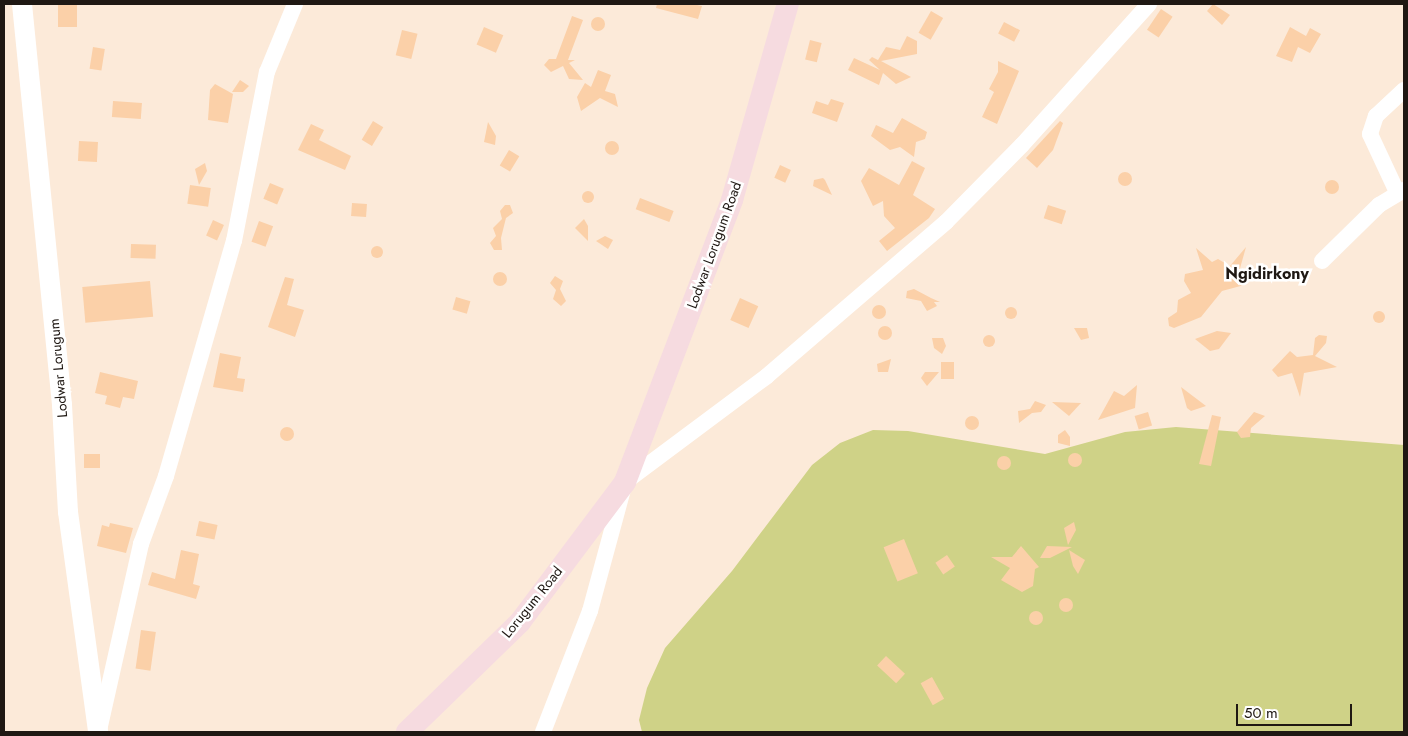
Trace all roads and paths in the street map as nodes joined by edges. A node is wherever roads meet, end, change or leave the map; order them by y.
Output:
1 (22, 4) edge
2 (295, 4) edge
3 (788, 4) edge
4 (1149, 4) edge
5 (1404, 90) edge
6 (1400, 191) edge
7 (1322, 261) dead end
8 (625, 482) junction
9 (98, 732) edge
10 (407, 732) edge
11 (543, 732) edge

1 - 9 street, Lodwar Lorugum
2 - 9 street
3 - 8 main road, Lodwar Lorugum Road
4 - 8 street
5 - 6 street
6 - 7 street
8 - 10 main road, Lorugum Road
8 - 11 street

